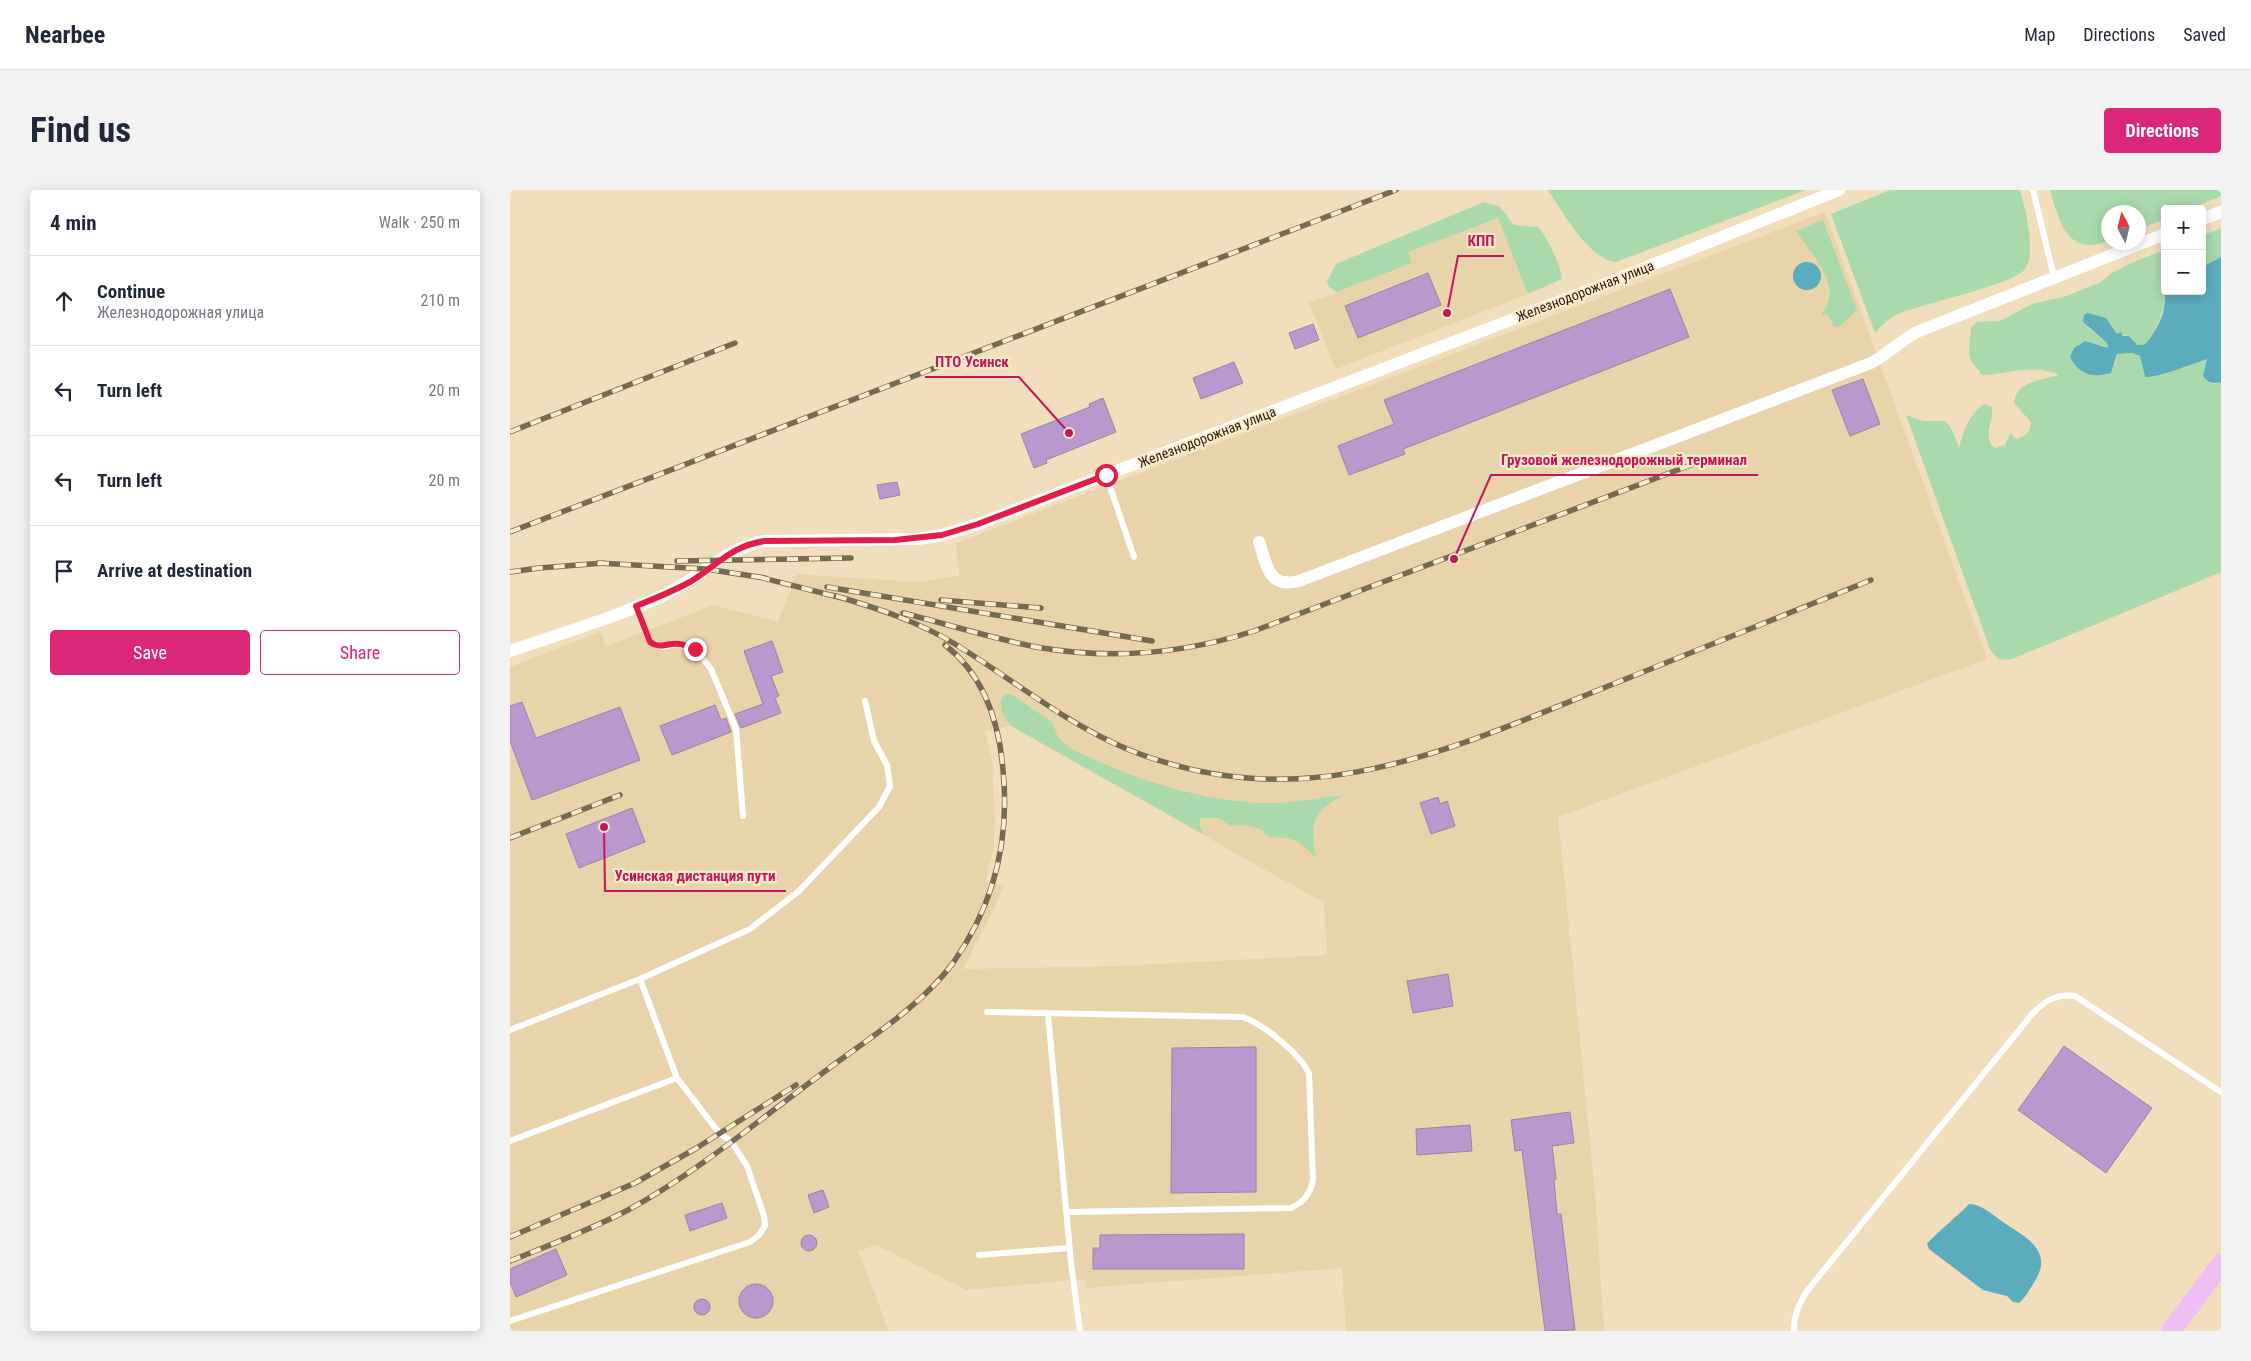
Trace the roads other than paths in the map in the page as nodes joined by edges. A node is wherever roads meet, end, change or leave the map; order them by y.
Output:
1 (1839, 190) edge
2 (2033, 190) edge
3 (2221, 212) edge
4 (2206, 218) edge
5 (2161, 236) edge
6 (2054, 277) junction
7 (1106, 475) junction
8 (1259, 542) dead end
9 (1134, 557) dead end
10 (636, 606) junction
11 (510, 651) edge
12 (866, 701) dead end
13 (743, 816) dead end
14 (640, 979) junction
15 (987, 1012) dead end
16 (1048, 1014) junction
17 (510, 1030) edge
18 (677, 1078) junction
19 (2221, 1092) edge
20 (510, 1141) edge
21 (1067, 1212) junction
22 (1069, 1248) junction
23 (979, 1255) dead end
24 (2221, 1264) edge
25 (510, 1321) edge
26 (1080, 1331) edge
27 (1794, 1331) edge
28 (2171, 1331) edge

1 - 7 street, Железнодорожная улица
2 - 6 lane
3 - 4 street
5 - 6 street
6 - 8 street
7 - 9 lane
7 - 10 street, Железнодорожная улица
10 - 11 street, Железнодорожная улица
10 - 13 lane
12 - 14 lane
14 - 17 lane
14 - 18 lane
15 - 16 lane
16 - 21 lane
16 - 21 lane
18 - 20 lane
18 - 25 lane
19 - 27 lane
21 - 22 lane
22 - 23 lane
22 - 26 lane
24 - 28 main road

